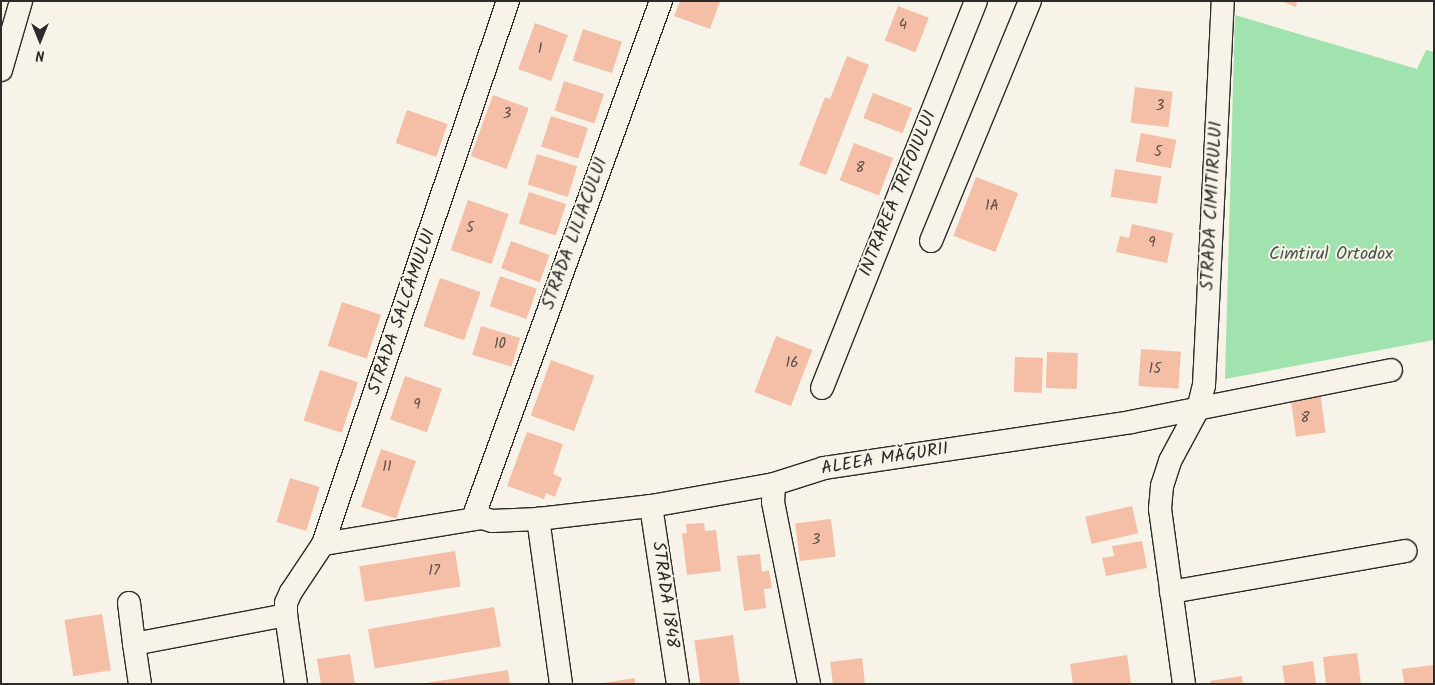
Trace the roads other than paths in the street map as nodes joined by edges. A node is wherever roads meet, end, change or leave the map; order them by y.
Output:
1 (21, 1) edge
2 (508, 1) edge
3 (661, 1) edge
4 (976, 1) edge
5 (1030, 1) edge
6 (1223, 1) edge
7 (1, 70) edge
8 (931, 241) dead end
9 (1391, 370) dead end
10 (822, 388) dead end
11 (1198, 409) junction
12 (774, 484) junction
13 (651, 506) junction
14 (482, 518) junction
15 (538, 519) junction
16 (323, 544) junction
17 (1405, 551) dead end
18 (1171, 592) junction
19 (129, 603) dead end
20 (286, 615) junction
21 (134, 644) junction
22 (140, 684) edge
23 (296, 684) edge
24 (561, 684) edge
25 (678, 684) edge
26 (809, 684) edge
27 (1184, 684) edge

1 - 7 street
2 - 16 street, STRADA SALCÂMULUI
3 - 14 street, STRADA LILIACULUI
4 - 10 street, INTRAREA TRIFOIULUI
5 - 8 street
6 - 11 street, STRADA CIMITIRULUI
9 - 11 street
11 - 12 street, ALEEA MĂGURII
11 - 18 street, STRADA CIMITIRULUI
12 - 13 street, ALEEA MĂGURII
12 - 26 street
13 - 15 street, ALEEA MĂGURII
13 - 25 street, STRADA 1848
14 - 15 street, ALEEA MĂGURII
14 - 16 street, ALEEA MĂGURII
15 - 24 street
16 - 20 street, STRADA SALCÂMULUI
17 - 18 street
18 - 27 street, STRADA CIMITIRULUI
19 - 21 street
20 - 21 street
20 - 23 street, STRADA SALCÂMULUI
21 - 22 street

